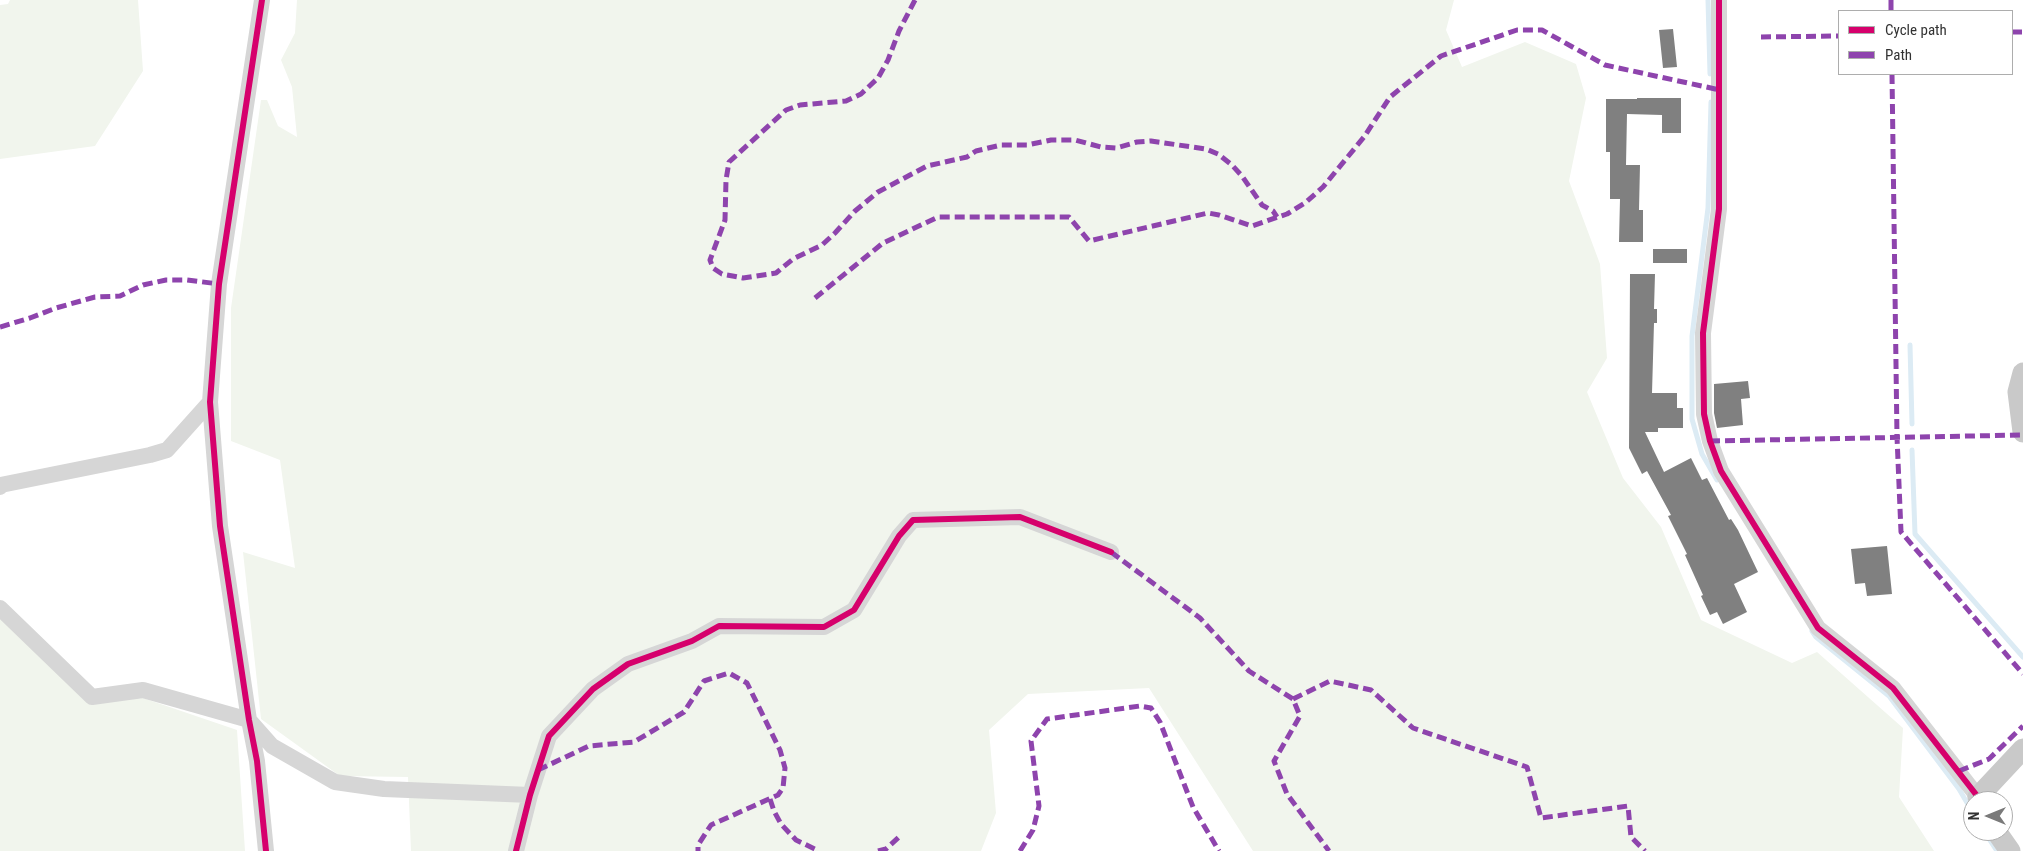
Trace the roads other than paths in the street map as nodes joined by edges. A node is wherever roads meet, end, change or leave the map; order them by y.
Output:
1 (262, 0) edge
2 (1719, 0) edge
3 (2023, 373) edge
4 (210, 402) junction
5 (2023, 432) edge
6 (0, 487) edge
7 (1111, 552) dead end
8 (0, 608) edge
9 (249, 720) junction
10 (2023, 749) edge
11 (1973, 791) edge
12 (1986, 791) edge
13 (530, 795) junction
14 (266, 851) edge
15 (516, 851) edge

1 - 4 street
2 - 11 street
3 - 5 main road
4 - 6 street
4 - 9 street
7 - 13 street
8 - 9 street
9 - 13 street
9 - 14 street
10 - 12 main road
13 - 15 street

